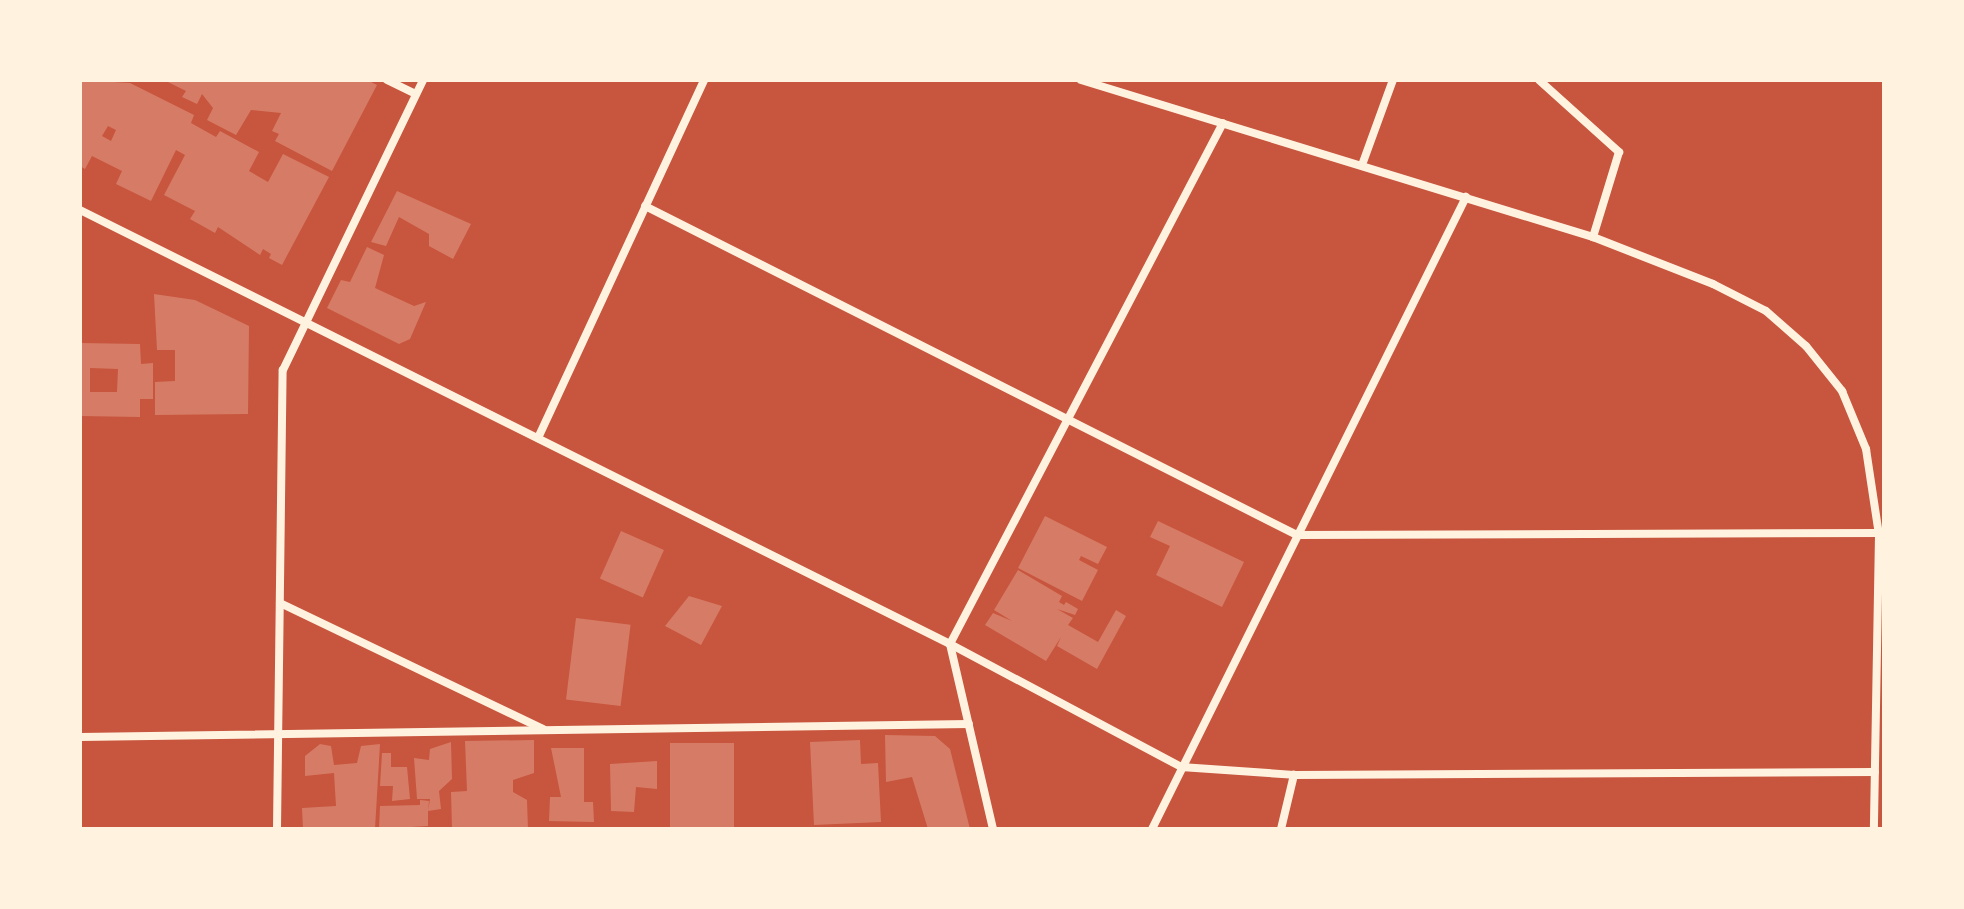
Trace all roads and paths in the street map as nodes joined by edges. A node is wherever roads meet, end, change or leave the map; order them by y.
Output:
1 (387, 80) edge
2 (423, 80) edge
3 (704, 80) edge
4 (1082, 80) edge
5 (1393, 80) edge
6 (1539, 80) edge
7 (416, 94) junction
8 (1223, 123) junction
9 (1362, 165) junction
10 (1466, 197) junction
11 (645, 206) junction
12 (80, 210) edge
13 (1593, 237) junction
14 (306, 323) junction
15 (1068, 420) junction
16 (538, 438) junction
17 (1881, 534) edge
18 (1297, 535) junction
19 (280, 603) junction
20 (950, 644) junction
21 (969, 724) junction
22 (545, 730) junction
23 (279, 734) junction
24 (80, 737) edge
25 (1181, 767) junction
26 (1875, 772) junction
27 (1294, 775) junction
28 (277, 829) edge
29 (993, 829) edge
30 (1152, 829) edge
31 (1281, 829) edge
32 (1874, 829) edge

1 - 7 street
2 - 7 street
3 - 11 street
4 - 8 street
5 - 9 street
6 - 13 street
7 - 14 street
8 - 9 street
8 - 15 street
9 - 10 street
10 - 13 street
10 - 18 street
11 - 15 street
11 - 16 street
12 - 14 street
13 - 17 street
14 - 16 street
14 - 19 street
15 - 18 street
15 - 20 street
16 - 20 street
17 - 18 street
17 - 26 street
18 - 25 street
19 - 22 street
19 - 23 street
20 - 21 street
20 - 25 street
21 - 22 street
21 - 29 street
22 - 23 street
23 - 24 street
23 - 28 street
25 - 27 street
25 - 30 street
26 - 27 street
26 - 32 street
27 - 31 street

